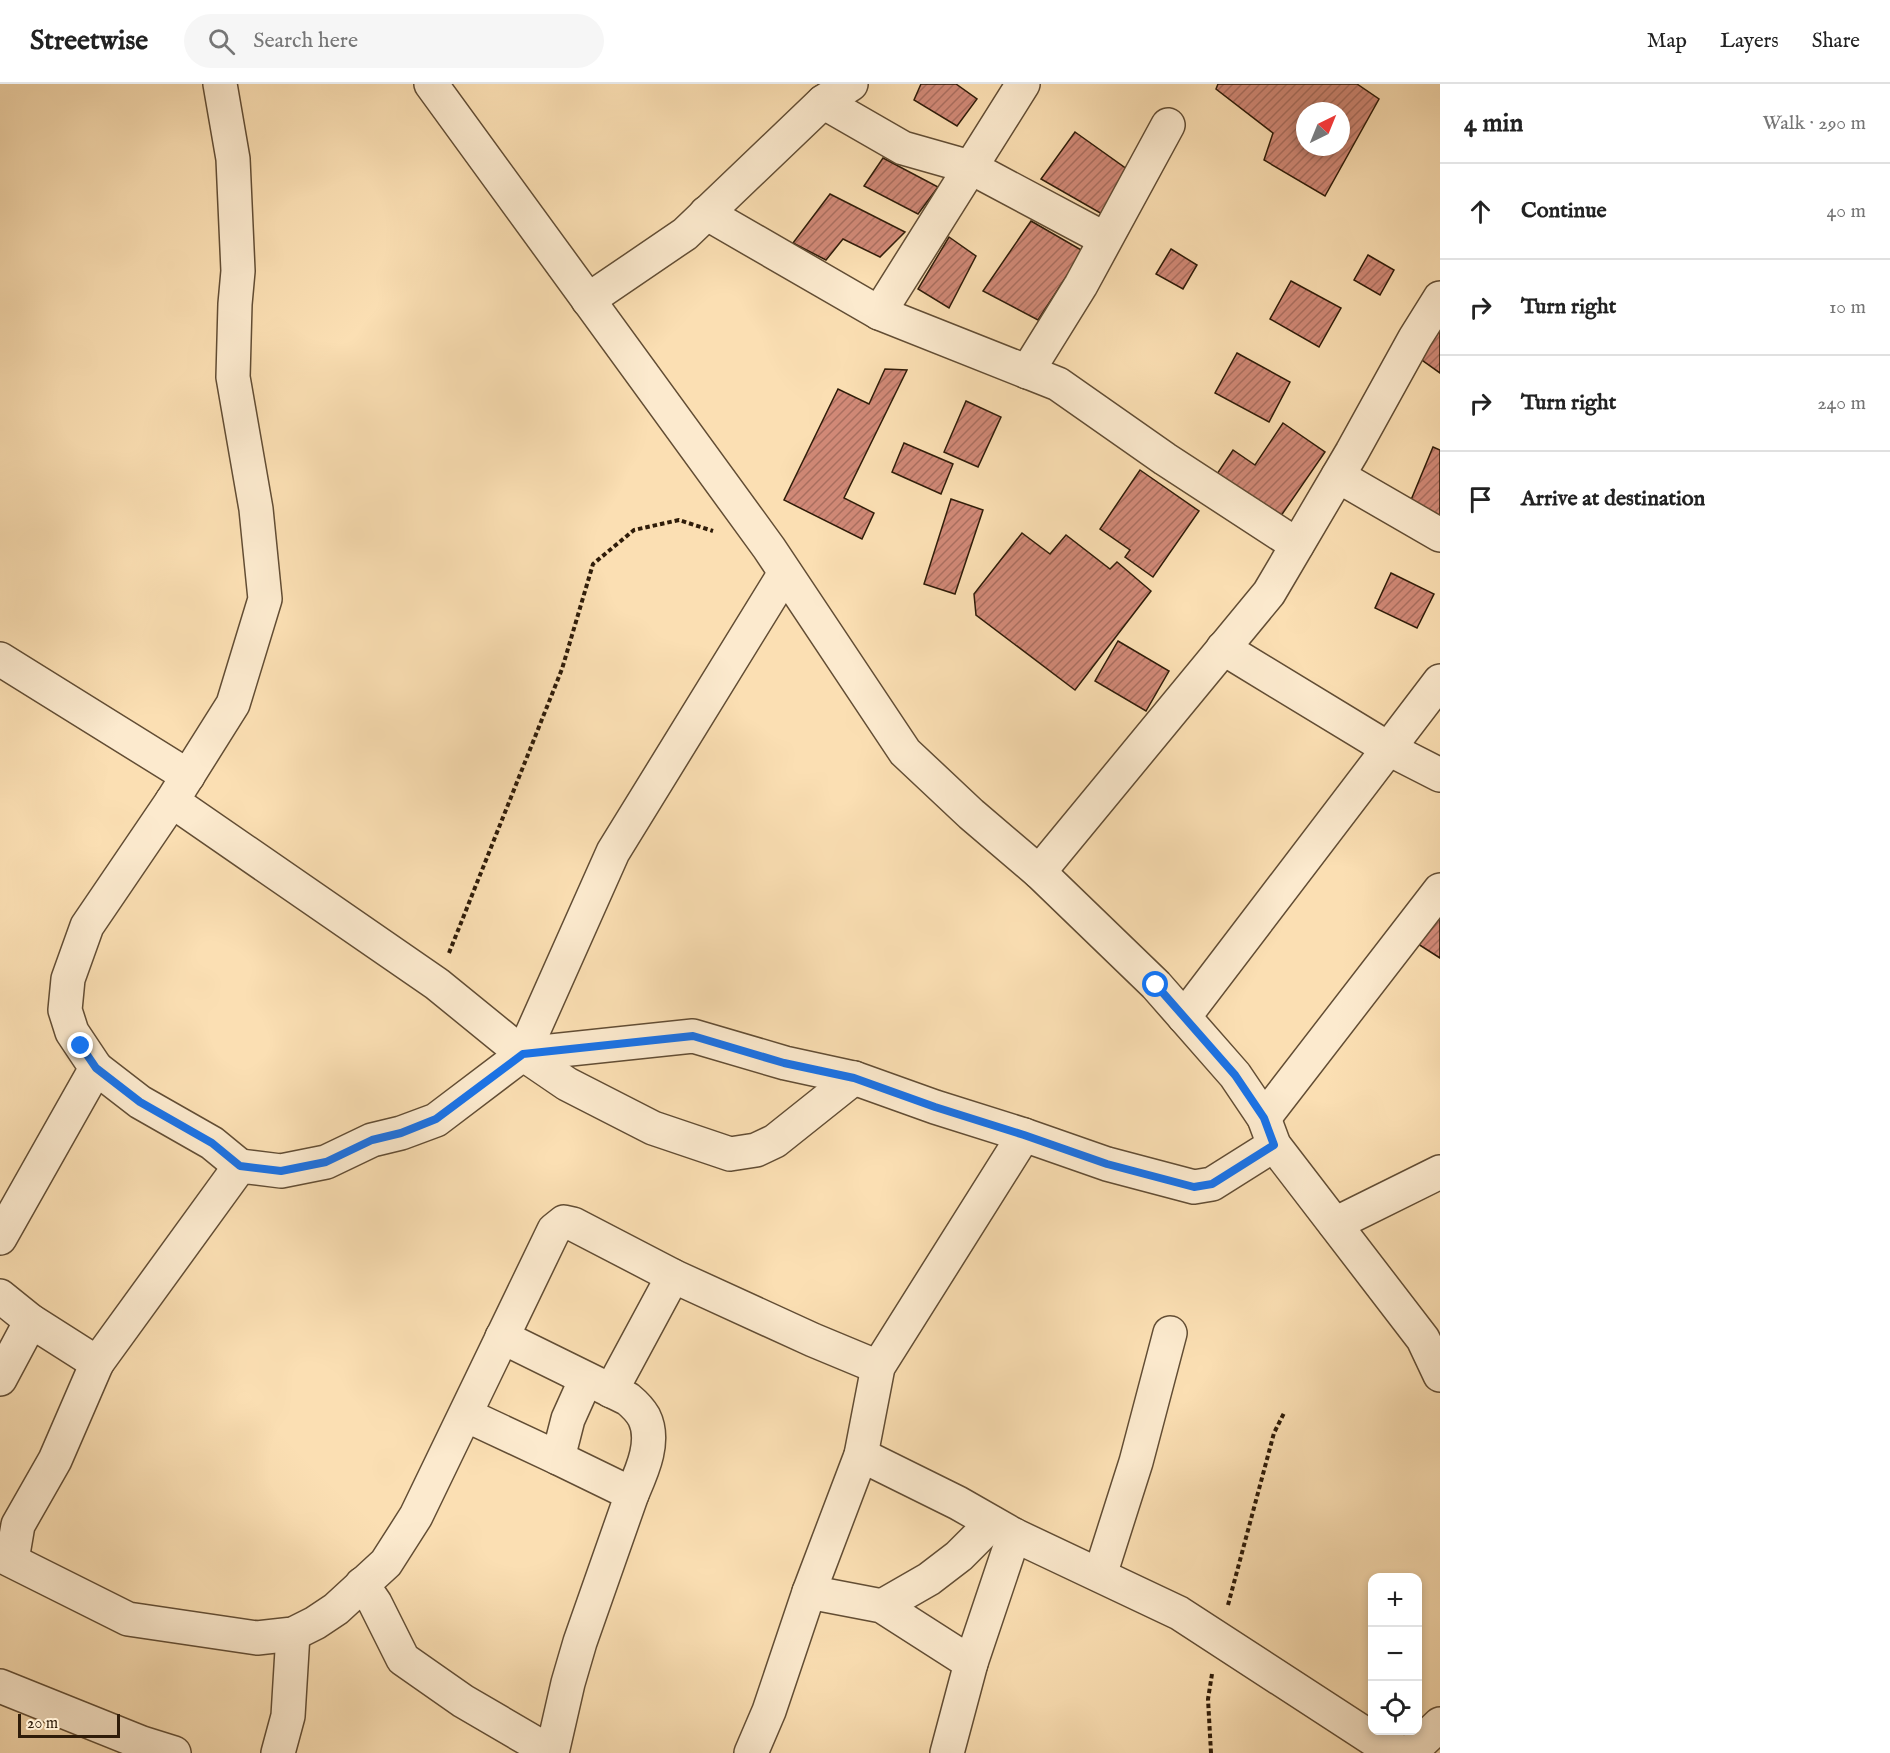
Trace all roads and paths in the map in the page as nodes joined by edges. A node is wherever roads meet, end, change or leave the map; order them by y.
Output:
1 (220, 84) edge
2 (431, 84) edge
3 (851, 84) edge
4 (1023, 84) edge
5 (823, 102) junction
6 (1168, 125) dead end
7 (970, 167) junction
8 (706, 213) junction
9 (1105, 239) junction
10 (1440, 298) edge
11 (588, 300) junction
12 (879, 314) junction
13 (1027, 372) junction
14 (1338, 476) junction
15 (1440, 535) edge
16 (1297, 545) junction
17 (777, 561) junction
18 (1223, 648) junction
19 (0, 659) edge
20 (1440, 681) edge
21 (1389, 749) junction
22 (1440, 775) edge
23 (180, 789) junction
24 (1039, 872) junction
25 (1440, 890) edge
26 (437, 984) junction
27 (1184, 1017) junction
28 (523, 1054) junction
29 (96, 1068) junction
30 (854, 1078) junction
31 (1269, 1131) junction
32 (1024, 1135) junction
33 (240, 1166) junction
34 (1440, 1172) edge
35 (1335, 1224) junction
36 (0, 1238) edge
37 (673, 1276) junction
38 (0, 1296) edge
39 (31, 1321) junction
40 (1170, 1334) dead end
41 (502, 1337) junction
42 (1432, 1343) edge
43 (97, 1363) junction
44 (878, 1367) junction
45 (1440, 1375) edge
46 (0, 1379) edge
47 (598, 1385) junction
48 (1284, 1413) dead end
49 (466, 1415) junction
50 (861, 1455) junction
51 (558, 1458) junction
52 (632, 1494) junction
53 (1003, 1529) junction
54 (6, 1558) edge
55 (1100, 1575) junction
56 (362, 1584) junction
57 (809, 1592) junction
58 (882, 1606) junction
59 (293, 1634) junction
60 (1217, 1638) junction
61 (971, 1663) junction
62 (0, 1686) edge
63 (1440, 1724) edge
64 (1409, 1752) edge
65 (174, 1753) edge
66 (278, 1753) edge
67 (552, 1753) edge
68 (751, 1753) edge
69 (947, 1753) edge
70 (1211, 1753) edge

1 - 23 street
2 - 11 street
3 - 5 street
4 - 7 street
5 - 7 street
5 - 8 street
6 - 9 street
7 - 9 street
7 - 12 street
8 - 11 street
8 - 12 street
9 - 13 street
10 - 14 street
11 - 17 street
12 - 13 street
13 - 16 street
14 - 15 street
14 - 16 street
16 - 18 street
17 - 24 street
17 - 26 path
17 - 28 street
18 - 21 street
18 - 24 street
19 - 23 street
20 - 21 street
21 - 22 street
21 - 27 street
23 - 26 street
23 - 29 street
24 - 27 street
25 - 31 street
26 - 28 street
27 - 31 street
28 - 30 street
28 - 30 street
28 - 33 street
29 - 33 street
29 - 36 street
30 - 32 street
31 - 32 street
31 - 35 street
32 - 44 street
33 - 43 street
34 - 35 street
35 - 42 street
37 - 41 street
37 - 44 street
37 - 47 street
38 - 39 street
39 - 43 street
39 - 46 street
40 - 55 street
41 - 47 street
41 - 49 street
42 - 45 street
43 - 54 street
44 - 50 street
47 - 51 street
47 - 52 street
48 - 60 path
49 - 51 street
49 - 56 street
50 - 53 street
50 - 57 street
51 - 52 street
52 - 67 street
53 - 55 street
53 - 58 street
53 - 61 street
54 - 59 street
55 - 60 street
56 - 59 street
56 - 67 street
57 - 58 street
57 - 68 street
58 - 61 street
59 - 66 street
60 - 64 street
60 - 70 path
61 - 69 street
62 - 65 street
63 - 64 street

